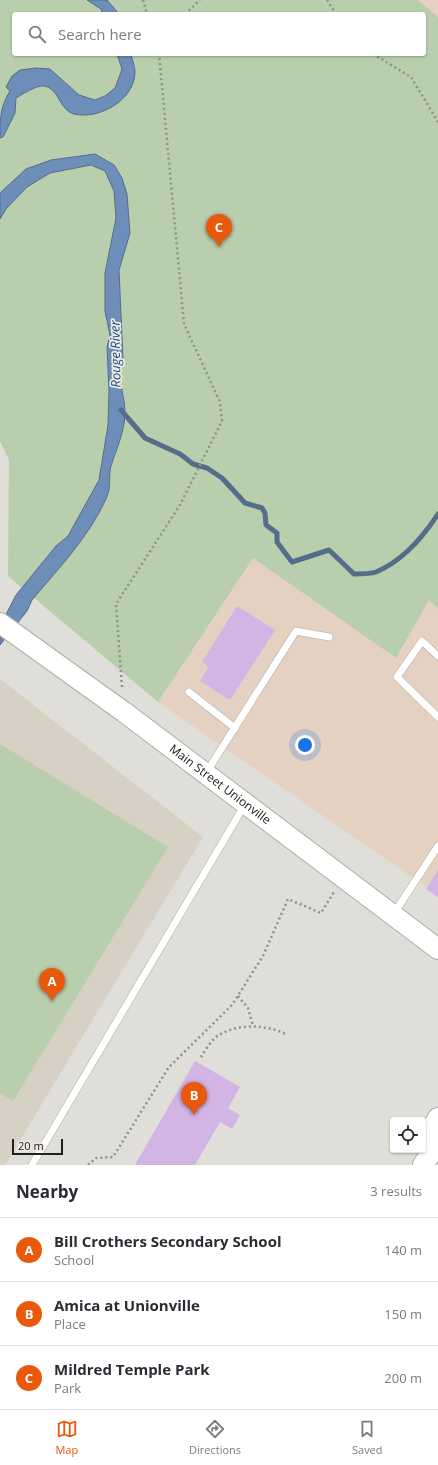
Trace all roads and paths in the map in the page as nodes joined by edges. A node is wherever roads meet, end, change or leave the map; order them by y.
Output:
1 (142, 0) edge
2 (200, 0) edge
3 (327, 0) edge
4 (147, 12) edge
5 (187, 12) edge
6 (335, 12) edge
7 (159, 56) edge
8 (375, 56) edge
9 (438, 122) edge
10 (0, 623) edge
11 (329, 637) dead end
12 (438, 656) edge
13 (189, 692) dead end
14 (124, 712) junction
15 (438, 717) edge
16 (235, 728) junction
17 (206, 774) junction
18 (246, 804) junction
19 (438, 846) edge
20 (343, 878) junction
21 (393, 915) junction
22 (438, 949) edge
23 (238, 996) junction
24 (253, 1026) junction
25 (286, 1034) dead end
26 (201, 1057) dead end
27 (438, 1118) edge
28 (437, 1143) edge
29 (32, 1165) edge
30 (88, 1165) edge
31 (423, 1165) edge

1 - 4 path
2 - 5 path
3 - 6 path
7 - 14 path
8 - 9 path
10 - 14 main road, Main Street Unionville
11 - 16 lane
12 - 15 lane
13 - 16 lane
14 - 17 main road, Main Street Unionville
16 - 17 lane
17 - 18 main road, Main Street Unionville
18 - 20 main road, Main Street Unionville
18 - 29 lane
19 - 21 lane
20 - 21 main road, Main Street Unionville
20 - 23 path
21 - 22 main road, Main Street Unionville
23 - 24 path
23 - 30 path
24 - 25 path
24 - 26 path
27 - 28 main road
28 - 31 main road

